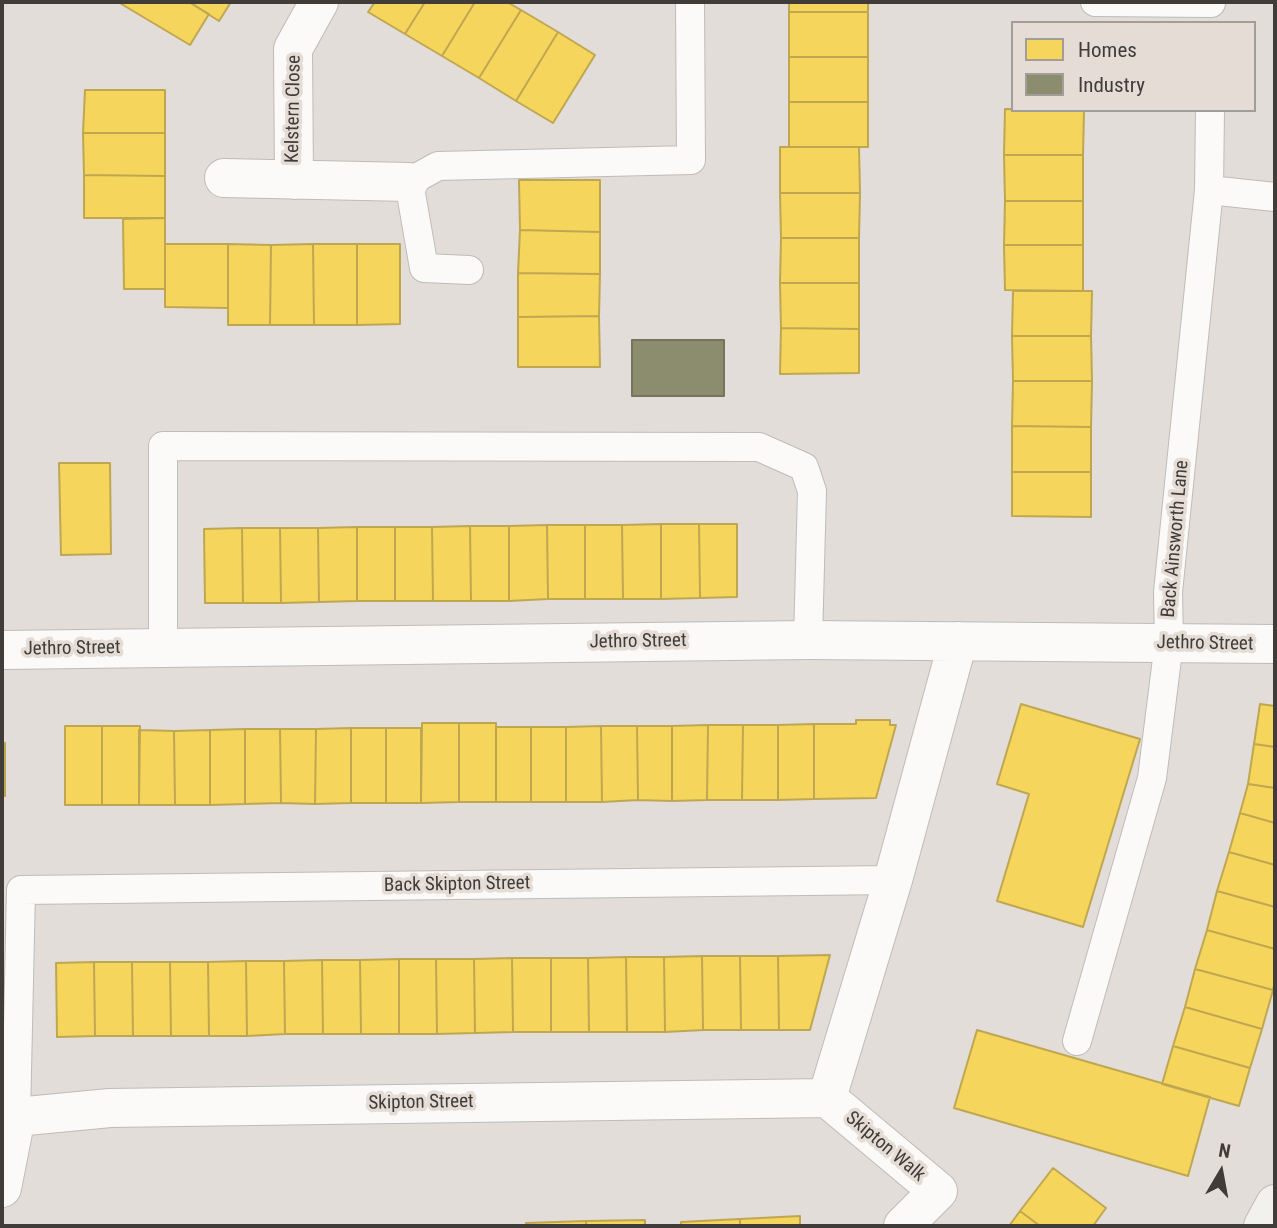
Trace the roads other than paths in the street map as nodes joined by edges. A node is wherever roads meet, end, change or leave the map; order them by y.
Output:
1 (319, 2) edge
2 (690, 2) edge
3 (1095, 2) edge
4 (1211, 9) edge
5 (1210, 112) edge
6 (224, 178) dead end
7 (294, 180) junction
8 (409, 182) junction
9 (1209, 190) junction
10 (1275, 197) edge
11 (469, 270) dead end
12 (808, 640) junction
13 (958, 641) junction
14 (1168, 643) junction
15 (1275, 644) edge
16 (163, 648) junction
17 (2, 650) edge
18 (893, 880) junction
19 (1077, 1041) dead end
20 (827, 1098) junction
21 (16, 1117) junction
22 (2, 1188) edge
23 (1275, 1204) edge
24 (903, 1226) edge
25 (1263, 1226) edge

1 - 7 street, Kelstern Close
2 - 8 lane
3 - 4 lane
5 - 9 lane, Back Ainsworth Lane
6 - 7 street, Kelstern Close
7 - 8 street, Kelstern Close
8 - 11 lane
9 - 10 lane
9 - 14 lane, Back Ainsworth Lane
12 - 13 street, Jethro Street
12 - 16 street, Jethro Street
12 - 16 lane
13 - 14 street, Jethro Street
13 - 18 street
14 - 15 street, Jethro Street
14 - 19 lane, Back Ainsworth Lane
16 - 17 street, Jethro Street
18 - 20 street
18 - 21 lane, Back Skipton Street
20 - 21 street, Skipton Street
20 - 24 street, Skipton Walk
21 - 22 street
23 - 25 main road

